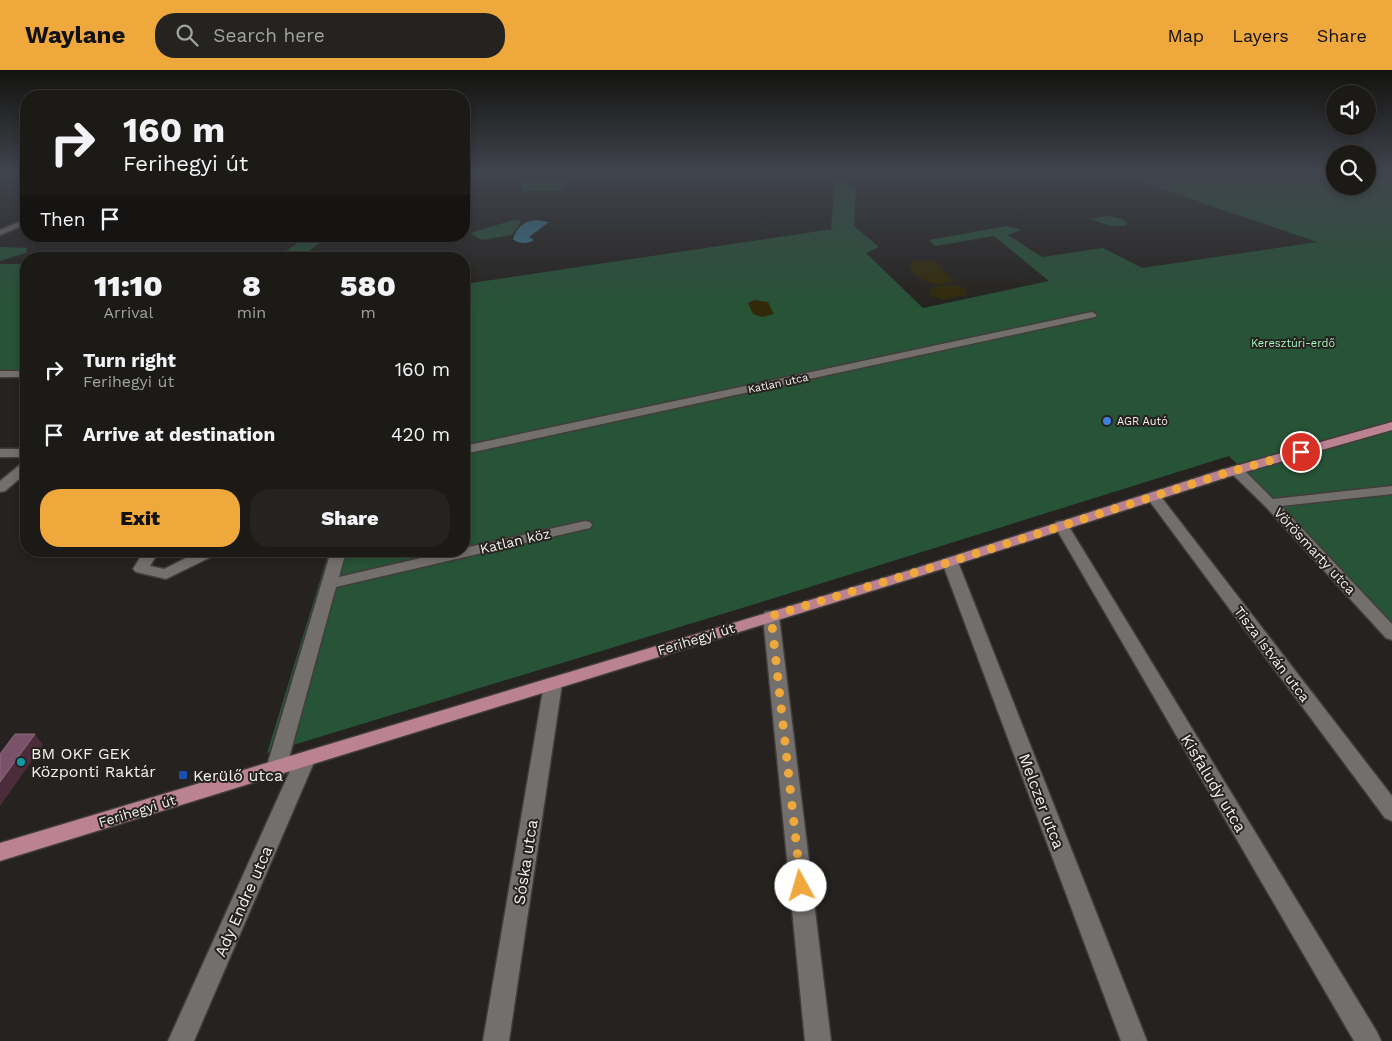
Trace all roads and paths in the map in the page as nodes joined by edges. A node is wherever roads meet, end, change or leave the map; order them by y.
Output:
1 (20, 225) edge
2 (0, 233) edge
3 (1092, 316) dead end
4 (0, 374) edge
5 (20, 374) edge
6 (1392, 426) edge
7 (470, 449) edge
8 (0, 453) edge
9 (20, 453) edge
10 (1236, 470) junction
11 (20, 472) edge
12 (0, 488) edge
13 (1392, 490) edge
14 (1153, 496) junction
15 (1270, 503) junction
16 (585, 525) dead end
17 (1061, 525) junction
18 (470, 552) edge
19 (148, 557) edge
20 (200, 557) edge
21 (337, 557) edge
22 (446, 557) edge
23 (950, 562) junction
24 (329, 584) junction
25 (771, 616) junction
26 (1392, 634) edge
27 (553, 684) junction
28 (305, 760) junction
29 (276, 769) junction
30 (1392, 812) edge
31 (0, 852) edge
32 (180, 1041) edge
33 (496, 1041) edge
34 (818, 1041) edge
35 (1134, 1041) edge
36 (1368, 1041) edge

1 - 2 street
3 - 7 street, Katlan utca
4 - 5 street
6 - 10 main road, Ferihegyi út
8 - 9 street
10 - 14 main road, Ferihegyi út
10 - 15 street, Vörösmarty utca
11 - 12 street
13 - 15 street
14 - 17 main road, Ferihegyi út
14 - 30 street, Tisza István utca
15 - 26 street, Vörösmarty utca
16 - 18 street, Katlan köz
17 - 23 main road, Ferihegyi út
17 - 36 street, Kisfaludy utca
19 - 20 street
21 - 24 street
22 - 24 street, Katlan köz
23 - 25 main road, Ferihegyi út
23 - 35 street, Melczer utca
24 - 29 street
25 - 27 main road, Ferihegyi út
25 - 34 street
27 - 28 main road, Ferihegyi út
27 - 33 street, Sóska utca
28 - 29 main road, Ferihegyi út
28 - 32 street, Ady Endre utca
29 - 31 main road, Ferihegyi út

